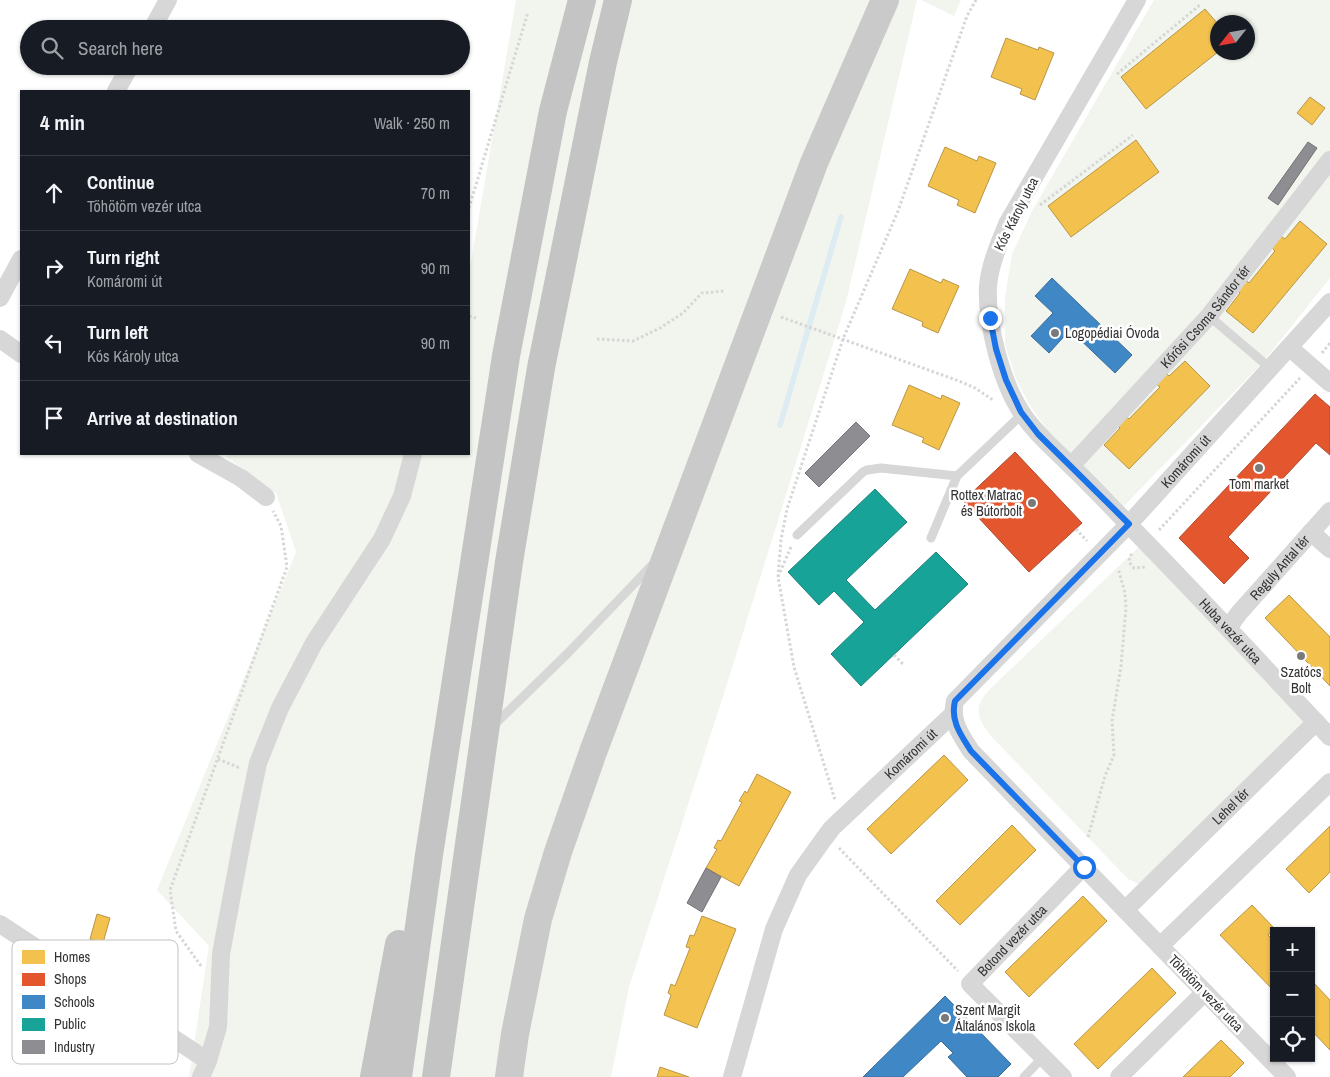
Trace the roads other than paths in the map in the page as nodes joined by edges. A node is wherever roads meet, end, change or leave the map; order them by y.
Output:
1 (168, 0) edge
2 (582, 0) edge
3 (618, 0) edge
4 (885, 0) edge
5 (1137, 0) edge
6 (157, 20) edge
7 (125, 75) edge
8 (117, 90) edge
9 (1327, 171) edge
10 (20, 261) edge
11 (0, 298) edge
12 (1330, 302) edge
13 (1210, 316) junction
14 (0, 339) edge
15 (1290, 348) junction
16 (20, 353) edge
17 (1270, 368) junction
18 (1330, 383) edge
19 (1017, 419) road end
20 (204, 455) edge
21 (413, 455) edge
22 (1071, 466) junction
23 (957, 476) junction
24 (266, 497) road end
25 (1330, 511) edge
26 (1129, 524) junction
27 (1311, 532) junction
28 (797, 534) road end
29 (931, 538) dead end
30 (670, 546) junction
31 (1330, 549) edge
32 (1229, 627) junction
33 (953, 714) junction
34 (1316, 722) junction
35 (485, 734) junction
36 (1330, 737) edge
37 (1330, 782) edge
38 (429, 854) junction
39 (1084, 867) junction
40 (1125, 910) junction
41 (0, 924) edge
42 (23, 940) edge
43 (1160, 946) junction
44 (1205, 992) junction
45 (178, 1050) edge
46 (1043, 1057) junction
47 (205, 1069) edge
48 (374, 1077) edge
49 (398, 1077) edge
50 (436, 1077) edge
51 (509, 1077) edge
52 (732, 1077) edge
53 (1024, 1077) edge
54 (1063, 1077) edge
55 (1119, 1077) edge
56 (1287, 1077) edge

1 - 6 street
2 - 38 highway
3 - 35 highway
4 - 30 main road
5 - 22 street, Kós Károly utca
7 - 8 street
9 - 13 street, Kőrösi Csoma Sándor tér
10 - 11 street
12 - 15 street, Komáromi út
13 - 17 lane
13 - 22 street, Kőrösi Csoma Sándor tér
14 - 16 street
15 - 17 street, Komáromi út
15 - 18 street
17 - 26 street, Komáromi út
19 - 23 lane
20 - 24 street
21 - 47 street
22 - 26 street, Kós Károly utca
23 - 28 lane
23 - 29 lane
25 - 27 street, Reguly Antal tér
26 - 32 street, Huba vezér utca
26 - 33 street, Komáromi út
27 - 31 street
27 - 32 street, Reguly Antal tér
30 - 35 lane
30 - 51 main road
32 - 34 street, Huba vezér utca
33 - 39 street, Töhötöm vezér utca
33 - 52 street, Komáromi út
34 - 36 street, Huba vezér utca
34 - 40 street, Lehel tér
35 - 50 highway
37 - 43 street
38 - 48 highway
38 - 49 highway
39 - 40 street, Töhötöm vezér utca
39 - 46 street, Botond vezér utca
40 - 43 street, Töhötöm vezér utca
41 - 42 street
43 - 44 street, Töhötöm vezér utca
44 - 55 street
44 - 56 street, Töhötöm vezér utca
45 - 47 street
46 - 53 lane
46 - 54 street, Botond vezér utca

